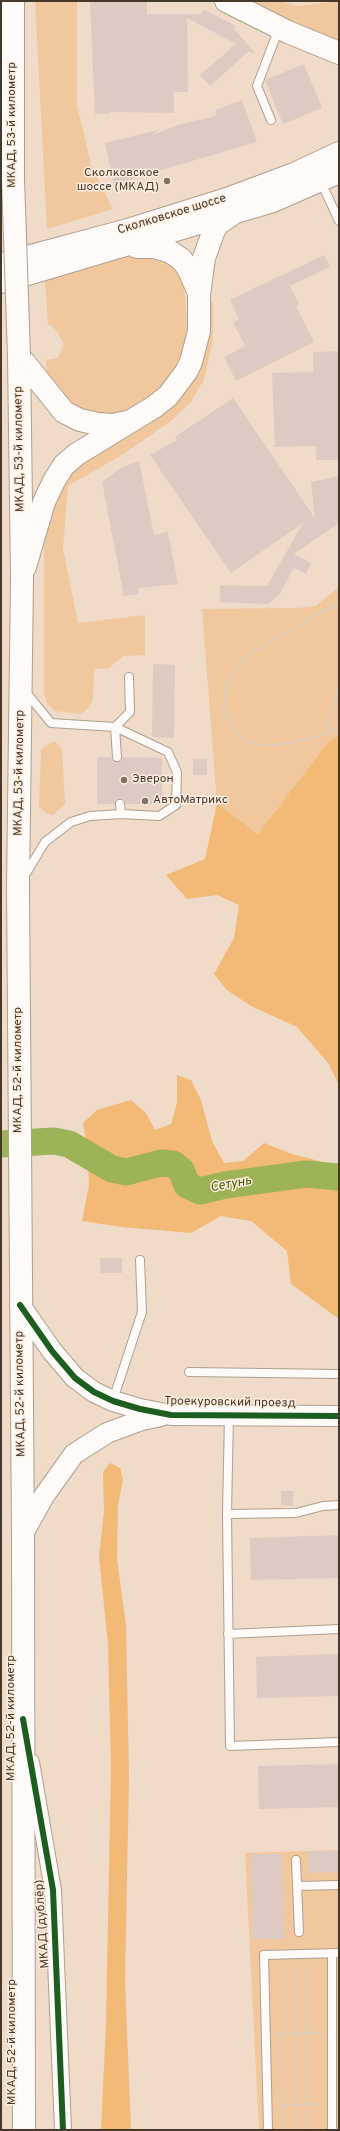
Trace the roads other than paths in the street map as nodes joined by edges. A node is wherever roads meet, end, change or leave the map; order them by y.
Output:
1 (226, 1) edge
2 (15, 7) edge
3 (279, 27) junction
4 (339, 53) edge
5 (270, 120) dead end
6 (339, 153) edge
7 (330, 177) edge
8 (231, 215) junction
9 (339, 221) edge
10 (120, 248) junction
11 (1, 264) edge
12 (1, 282) edge
13 (199, 295) junction
14 (19, 356) junction
15 (130, 421) junction
16 (22, 578) junction
17 (129, 678) dead end
18 (22, 687) junction
19 (115, 727) junction
20 (117, 757) dead end
21 (120, 804) dead end
22 (121, 814) junction
23 (18, 892) junction
24 (140, 1260) dead end
25 (20, 1305) junction
26 (189, 1372) dead end
27 (339, 1374) edge
28 (113, 1401) junction
29 (171, 1415) junction
30 (229, 1415) junction
31 (339, 1416) edge
32 (339, 1505) edge
33 (227, 1514) junction
34 (23, 1534) junction
35 (339, 1629) edge
36 (228, 1634) junction
37 (23, 1719) junction
38 (339, 1742) edge
39 (296, 1860) dead end
40 (339, 1885) edge
41 (297, 1886) junction
42 (299, 1932) dead end
43 (335, 1953) edge
44 (24, 2130) edge
45 (62, 2130) edge
46 (268, 2130) edge
47 (332, 2130) edge

1 - 3 main road
2 - 14 main road, МКАД, 53-й километр, bridge
3 - 4 main road
3 - 5 lane
6 - 11 main road, Сколковское шоссе
7 - 8 main road, Сколковское шоссе
7 - 9 lane
8 - 10 main road, Сколковское шоссе
8 - 13 main road
10 - 12 main road, Сколковское шоссе
10 - 13 main road
13 - 15 main road
14 - 15 main road
14 - 16 main road, МКАД, 53-й километр
15 - 16 main road
16 - 18 main road, МКАД, 53-й километр
17 - 19 lane
18 - 19 lane
18 - 23 main road, МКАД, 53-й километр
19 - 20 lane
19 - 22 lane
21 - 22 lane
22 - 23 lane
23 - 25 main road, МКАД, 52-й километр
24 - 28 lane
25 - 28 street, Троекуровский проезд
25 - 34 main road, МКАД, 52-й километр
26 - 27 lane
28 - 29 street, Троекуровский проезд
29 - 30 street, Троекуровский проезд
29 - 34 street, Троекуровский проезд
30 - 31 street, Троекуровский проезд
30 - 33 lane
32 - 33 lane
33 - 36 lane
34 - 37 main road, МКАД, 52-й километр
35 - 36 lane
36 - 38 lane
37 - 44 main road, МКАД, 52-й километр
37 - 45 street, МКАД (дублёр)
39 - 41 lane
40 - 41 lane
41 - 42 lane
43 - 46 lane
43 - 47 lane

